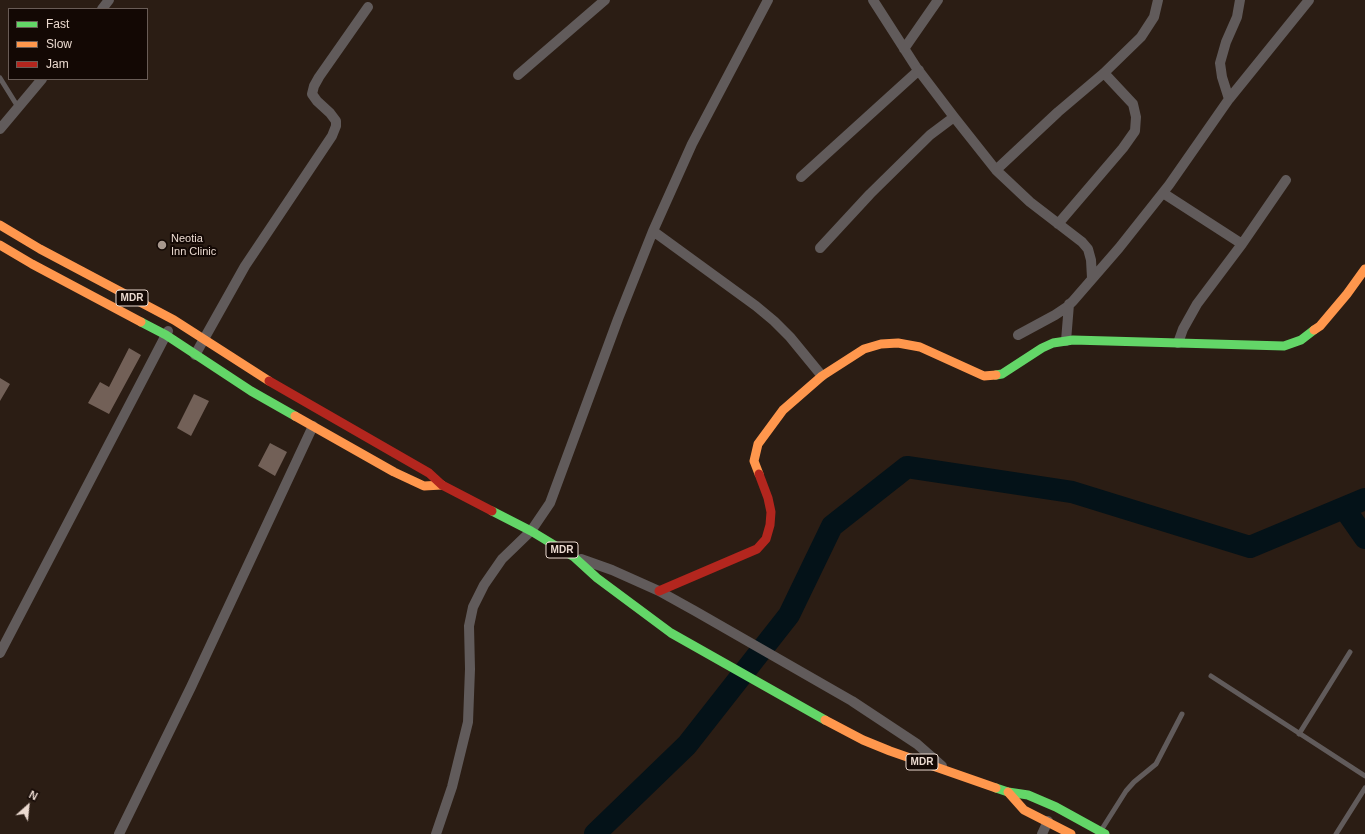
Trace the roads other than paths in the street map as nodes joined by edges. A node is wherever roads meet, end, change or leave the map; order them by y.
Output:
1 (109, 0) edge
2 (605, 0) edge
3 (768, 0) edge
4 (873, 0) edge
5 (938, 0) edge
6 (1158, 0) edge
7 (1240, 0) edge
8 (1309, 0) edge
9 (368, 7) dead end
10 (103, 8) edge
11 (904, 49) junction
12 (919, 70) junction
13 (1104, 73) junction
14 (518, 75) dead end
15 (0, 78) edge
16 (41, 80) edge
17 (1229, 99) junction
18 (18, 107) junction
19 (954, 118) junction
20 (0, 129) edge
21 (996, 170) junction
22 (801, 177) dead end
23 (1286, 180) dead end
24 (1163, 193) junction
25 (1058, 224) junction
26 (0, 226) edge
27 (653, 232) junction
28 (1242, 244) junction
29 (0, 245) edge
30 (820, 248) dead end
31 (1365, 269) edge
32 (1092, 278) junction
33 (1070, 304) junction
34 (174, 320) junction
35 (166, 335) junction
36 (1018, 335) dead end
37 (203, 340) junction
38 (1066, 341) junction
39 (1178, 343) junction
40 (195, 355) junction
41 (822, 376) junction
42 (312, 426) junction
43 (442, 485) junction
44 (531, 531) junction
45 (574, 557) junction
46 (659, 591) junction
47 (1350, 652) dead end
48 (0, 653) edge
49 (1211, 676) dead end
50 (1182, 714) dead end
51 (1299, 734) junction
52 (948, 771) junction
53 (1365, 776) edge
54 (1365, 788) edge
55 (1008, 792) junction
56 (1048, 821) junction
57 (1103, 833) edge
58 (119, 834) edge
59 (436, 834) edge
60 (1042, 834) edge
61 (1071, 834) edge
62 (1336, 834) edge

1 - 10 street
2 - 14 street
3 - 27 street
4 - 11 street
5 - 11 street
6 - 13 street
7 - 17 street
8 - 17 street
9 - 37 street
11 - 12 street
12 - 19 street
12 - 22 street
13 - 21 street
13 - 25 street
15 - 18 lane
16 - 18 street
17 - 24 street
18 - 20 street
19 - 21 street
19 - 30 street
21 - 25 street
23 - 28 street
24 - 28 street
24 - 32 street
25 - 32 street
26 - 34 main road, MDR
27 - 41 street
27 - 44 street
28 - 39 street
29 - 35 main road, MDR
31 - 39 main road
32 - 33 street
33 - 36 street
33 - 38 street
34 - 35 street
34 - 37 main road, MDR
35 - 40 main road, MDR
35 - 48 street
37 - 40 street
37 - 43 main road, MDR
38 - 39 main road
38 - 41 main road
40 - 42 main road, MDR
41 - 46 main road
42 - 43 main road, MDR
42 - 58 street
43 - 44 main road, MDR
44 - 45 main road, MDR
44 - 59 street
45 - 46 street
45 - 52 main road, MDR
46 - 52 street
47 - 51 lane
49 - 51 lane
50 - 57 lane
51 - 53 lane
52 - 55 main road, MDR
54 - 62 lane
55 - 56 main road, MDR
55 - 57 main road, MDR
56 - 60 street
56 - 61 main road, MDR

